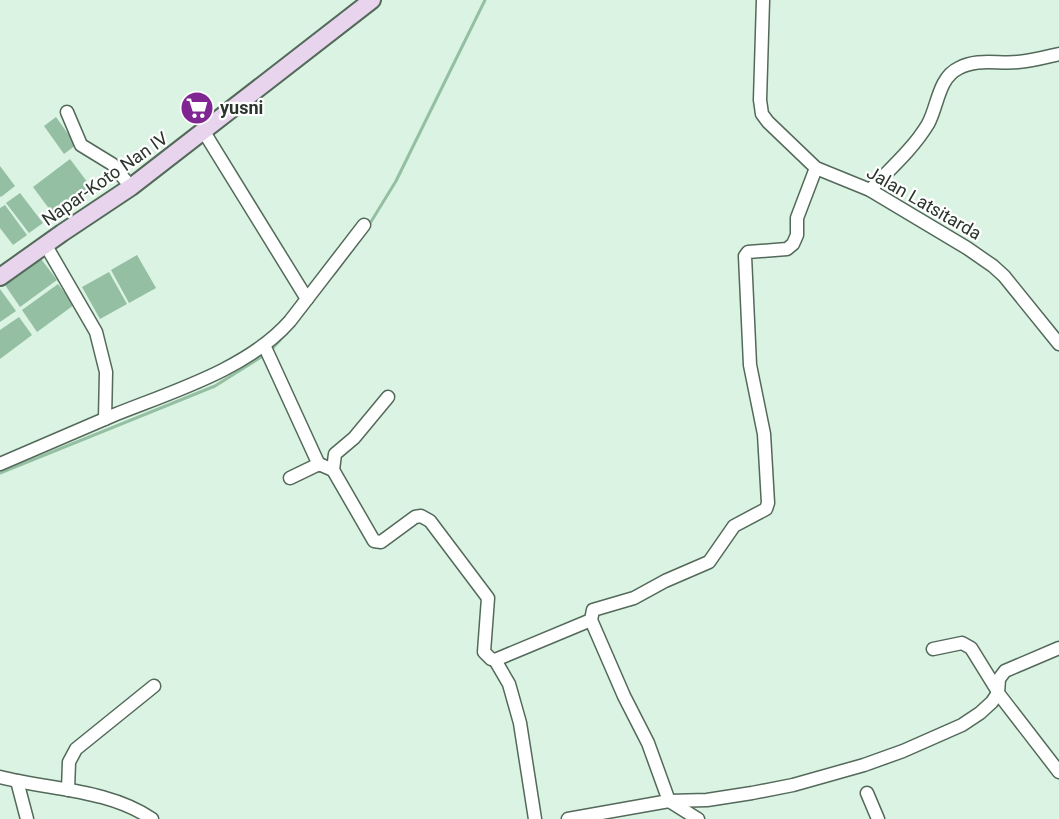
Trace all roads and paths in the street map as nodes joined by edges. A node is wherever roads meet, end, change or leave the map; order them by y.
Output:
1 (372, 0) edge
2 (763, 0) edge
3 (1059, 54) edge
4 (67, 112) dead end
5 (204, 132) junction
6 (814, 174) junction
7 (131, 188) junction
8 (870, 189) junction
9 (364, 225) dead end
10 (45, 244) junction
11 (0, 277) edge
12 (307, 299) junction
13 (1059, 344) edge
14 (267, 350) junction
15 (388, 397) dead end
16 (105, 419) junction
17 (0, 464) edge
18 (319, 465) junction
19 (333, 470) junction
20 (290, 477) dead end
21 (591, 620) junction
22 (1059, 648) edge
23 (933, 649) dead end
24 (495, 660) junction
25 (154, 686) dead end
26 (998, 692) junction
27 (1059, 772) edge
28 (0, 777) edge
29 (17, 781) junction
30 (68, 790) junction
31 (867, 793) dead end
32 (669, 801) junction
33 (619, 814) edge
34 (146, 817) edge
35 (27, 819) edge
36 (535, 819) edge
37 (568, 819) edge
38 (698, 819) edge
39 (878, 819) edge

1 - 5 street, Napar-Koto Nan IV
2 - 6 street, Jalan Latsitarda
3 - 8 street
4 - 7 street
5 - 7 street, Napar-Koto Nan IV
5 - 12 street
6 - 8 street, Jalan Latsitarda
6 - 21 street
7 - 10 street, Napar-Koto Nan IV
8 - 13 street, Jalan Latsitarda
9 - 12 street
10 - 11 street, Napar-Koto Nan IV
10 - 16 street
12 - 14 street
14 - 16 street
14 - 18 street
15 - 19 street
16 - 17 street
18 - 19 street
18 - 20 street
19 - 24 street
21 - 24 street
21 - 32 street
22 - 26 street
23 - 26 street
24 - 36 street
25 - 30 street
26 - 27 street
26 - 32 street
28 - 29 street
29 - 30 street
29 - 35 street
30 - 34 street
31 - 39 street
32 - 33 street
32 - 38 street
33 - 37 street

